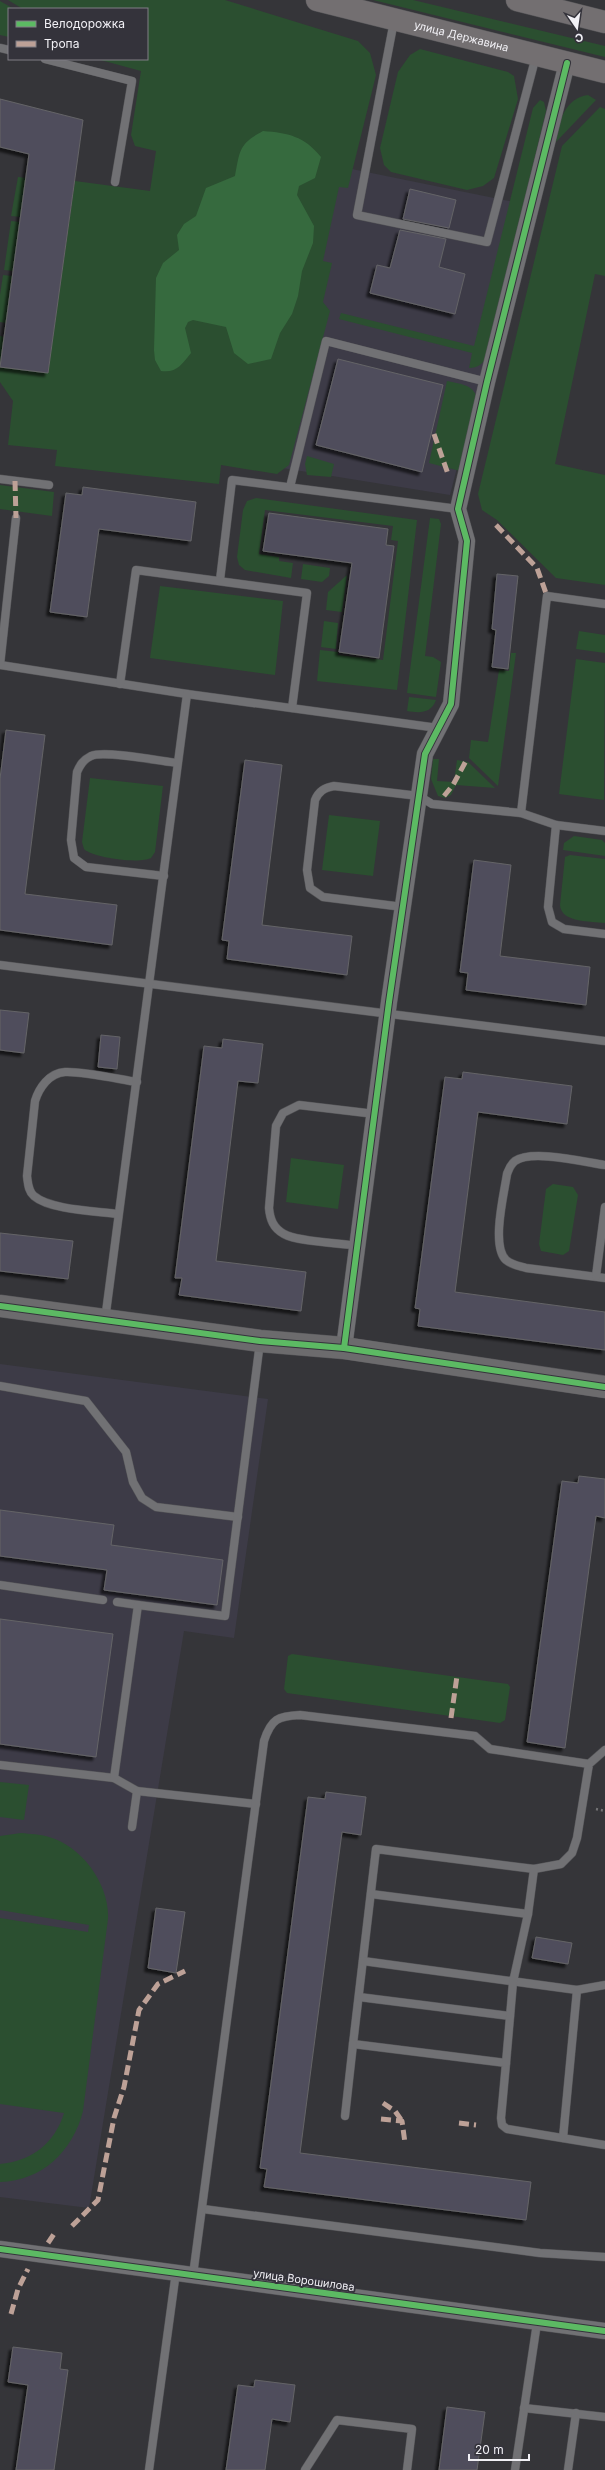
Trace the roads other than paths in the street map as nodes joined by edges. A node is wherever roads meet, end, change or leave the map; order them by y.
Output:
1 (317, 0) edge
2 (517, 0) edge
3 (394, 20) junction
4 (605, 22) edge
5 (536, 56) junction
6 (49, 60) edge
7 (567, 63) junction
8 (605, 72) edge
9 (115, 182) dead end
10 (487, 382) junction
11 (0, 479) edge
12 (49, 485) dead end
13 (290, 487) junction
14 (458, 509) junction
15 (16, 518) dead end
16 (220, 580) junction
17 (605, 604) edge
18 (0, 665) edge
19 (120, 684) junction
20 (187, 694) junction
21 (292, 708) junction
22 (438, 728) junction
23 (177, 763) junction
24 (419, 796) junction
25 (521, 813) junction
26 (556, 825) junction
27 (605, 830) edge
28 (164, 876) junction
29 (403, 907) junction
30 (605, 934) edge
31 (0, 965) edge
32 (150, 982) junction
33 (388, 1015) junction
34 (605, 1041) edge
35 (136, 1082) junction
36 (375, 1114) junction
37 (605, 1164) edge
38 (605, 1211) edge
39 (118, 1214) junction
40 (358, 1246) junction
41 (596, 1276) junction
42 (605, 1278) edge
43 (0, 1306) edge
44 (105, 1320) junction
45 (260, 1341) junction
46 (344, 1348) junction
47 (0, 1386) edge
48 (605, 1387) edge
49 (238, 1517) junction
50 (0, 1585) edge
51 (103, 1600) dead end
52 (117, 1602) dead end
53 (138, 1605) junction
54 (605, 1750) edge
55 (589, 1764) junction
56 (0, 1765) edge
57 (114, 1778) junction
58 (137, 1791) junction
59 (256, 1804) junction
60 (132, 1827) dead end
61 (534, 1869) junction
62 (371, 1894) junction
63 (528, 1914) junction
64 (363, 1961) junction
65 (513, 1982) junction
66 (605, 1985) edge
67 (577, 1990) junction
68 (358, 1997) junction
69 (510, 2016) junction
70 (353, 2044) junction
71 (506, 2063) junction
72 (345, 2116) dead end
73 (563, 2138) junction
74 (605, 2145) edge
75 (204, 2209) junction
76 (0, 2249) edge
77 (605, 2257) edge
78 (176, 2272) junction
79 (194, 2275) junction
80 (537, 2323) junction
81 (605, 2329) edge
82 (524, 2408) junction
83 (576, 2413) junction
84 (605, 2417) edge
85 (149, 2470) edge
86 (308, 2470) edge
87 (407, 2470) edge
88 (515, 2470) edge
89 (568, 2470) edge

1 - 3 main road, улица Державина
2 - 4 main road
3 - 5 main road, улица Державина
3 - 5 lane
5 - 7 main road, улица Державина
6 - 9 lane
7 - 8 main road, улица Державина
7 - 10 street
10 - 13 lane
10 - 14 street
11 - 12 lane
13 - 14 lane
13 - 16 lane
14 - 22 street
15 - 18 lane
16 - 19 lane
16 - 21 lane
17 - 25 lane
18 - 19 lane
19 - 20 lane
20 - 21 lane
20 - 23 lane
21 - 22 lane
22 - 24 street
23 - 28 lane
23 - 28 lane
24 - 25 lane
24 - 29 street
24 - 29 lane
25 - 26 lane
26 - 27 lane
26 - 30 lane
28 - 32 lane
29 - 33 street
31 - 32 lane
32 - 33 lane
32 - 35 lane
33 - 34 lane
33 - 36 street
35 - 39 lane
35 - 39 lane
36 - 40 street
36 - 40 lane
37 - 41 lane
38 - 41 lane
39 - 44 lane
40 - 46 street
41 - 42 lane
43 - 44 street
44 - 45 street
45 - 46 street
45 - 49 lane
46 - 48 street
47 - 49 lane
49 - 53 lane
50 - 51 lane
52 - 53 lane
53 - 57 lane
54 - 55 lane
55 - 59 lane
55 - 61 lane
56 - 57 lane
57 - 58 lane
58 - 59 lane
58 - 60 lane
59 - 75 lane
61 - 62 lane
61 - 63 lane
62 - 63 lane
62 - 64 lane
63 - 65 lane
64 - 65 lane
64 - 68 lane
65 - 67 lane
65 - 69 lane
66 - 67 lane
67 - 73 lane
68 - 69 lane
68 - 70 lane
69 - 71 lane
70 - 71 lane
70 - 72 lane
71 - 73 lane
73 - 74 lane
75 - 77 lane
75 - 79 lane
76 - 78 street, улица Ворошилова
78 - 79 street, улица Ворошилова
78 - 85 lane
79 - 80 street, улица Ворошилова
80 - 81 street, улица Ворошилова
80 - 82 lane
82 - 83 lane
82 - 88 lane
83 - 84 lane
83 - 89 lane
86 - 87 lane

